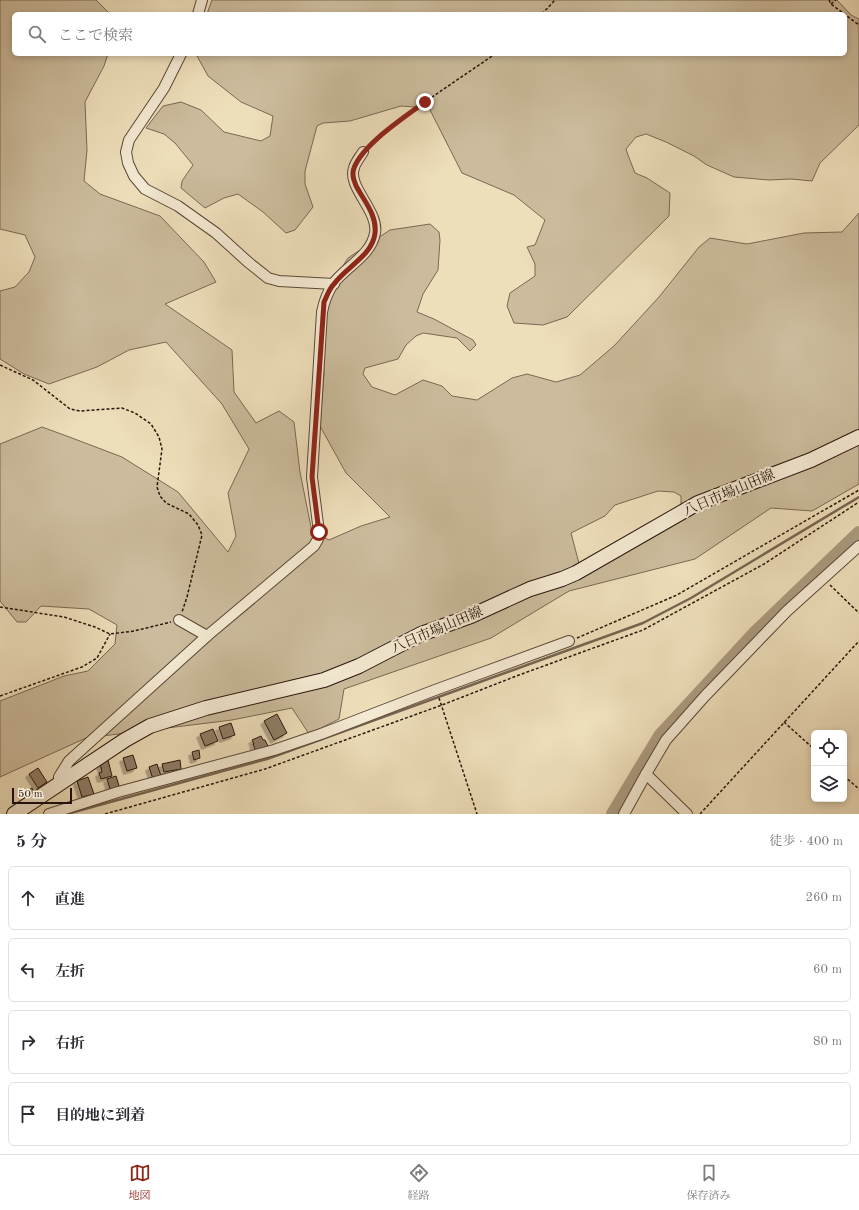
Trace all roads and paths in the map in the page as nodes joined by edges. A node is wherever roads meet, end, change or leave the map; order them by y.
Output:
1 (202, 0) edge
2 (554, 0) edge
3 (829, 0) edge
4 (836, 0) edge
5 (831, 4) junction
6 (199, 12) edge
7 (544, 12) edge
8 (842, 12) edge
9 (847, 16) edge
10 (859, 25) edge
11 (180, 56) edge
12 (492, 56) edge
13 (363, 152) joint
14 (334, 284) junction
15 (0, 365) edge
16 (859, 437) edge
17 (859, 490) edge
18 (859, 502) edge
19 (859, 546) edge
20 (822, 578) junction
21 (0, 607) edge
22 (859, 613) edge
23 (179, 620) junction
24 (110, 634) junction
25 (207, 636) junction
26 (570, 641) joint
27 (859, 641) edge
28 (435, 690) junction
29 (0, 696) edge
30 (442, 705) junction
31 (784, 722) junction
32 (811, 746) edge
33 (646, 774) junction
34 (847, 779) edge
35 (60, 784) junction
36 (859, 790) edge
37 (14, 814) edge
38 (49, 814) edge
39 (105, 814) edge
40 (477, 814) edge
41 (624, 814) edge
42 (687, 814) edge
43 (700, 814) edge

1 - 6 street
2 - 7 path
3 - 5 path
4 - 5 path
5 - 8 path
9 - 10 path
11 - 14 street
12 - 13 path
13 - 14 street
14 - 25 street
15 - 23 path
16 - 35 main road, 八日市場山田線
17 - 26 path
18 - 30 path
19 - 20 street
20 - 22 path
20 - 33 street
21 - 24 path
23 - 24 path
23 - 25 street
24 - 29 path
25 - 35 street
26 - 28 street
27 - 31 path
28 - 30 path
28 - 38 street
30 - 39 path
30 - 40 path
31 - 32 path
31 - 43 path
33 - 41 street
33 - 42 street
34 - 36 path
35 - 37 main road, 八日市場山田線

